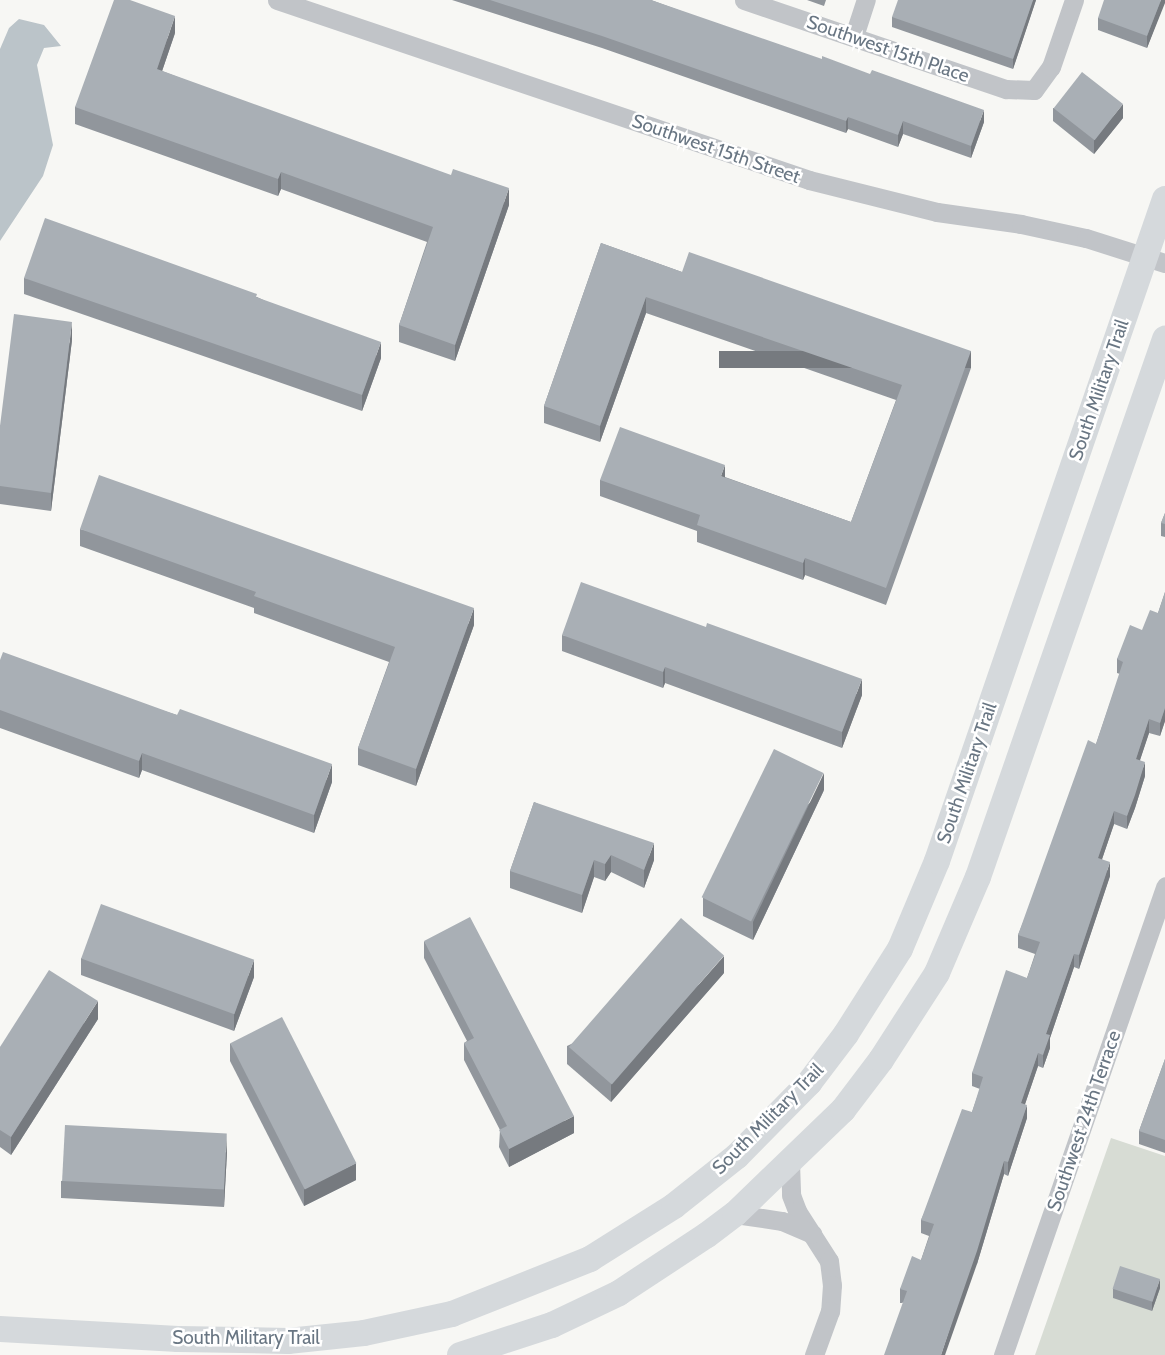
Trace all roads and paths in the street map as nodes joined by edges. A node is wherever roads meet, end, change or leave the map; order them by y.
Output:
1 (277, 0) edge
2 (744, 0) edge
3 (866, 0) edge
4 (1074, 0) edge
5 (854, 36) junction
6 (1165, 199) edge
7 (1155, 260) edge
8 (1165, 339) edge
9 (1165, 886) edge
10 (790, 1162) junction
11 (735, 1214) junction
12 (812, 1234) junction
13 (0, 1329) edge
14 (460, 1355) edge
15 (814, 1355) edge
16 (1002, 1355) edge

1 - 7 street, Southwest 15th Street
2 - 5 street, Southwest 15th Place
3 - 5 street
4 - 5 street, Southwest 15th Place
6 - 7 street, South Military Trail
7 - 13 street, South Military Trail
8 - 10 street
9 - 16 street, Southwest 24th Terrace
10 - 11 street
10 - 12 street
11 - 12 street
11 - 14 street
12 - 15 street

